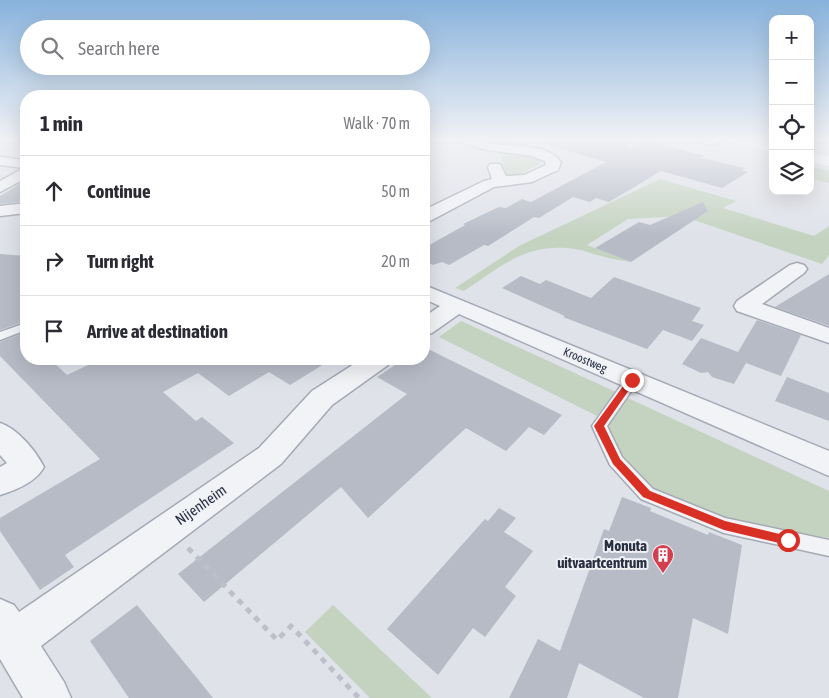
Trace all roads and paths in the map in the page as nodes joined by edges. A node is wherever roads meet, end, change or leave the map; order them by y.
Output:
1 (497, 173) edge
2 (541, 173) edge
3 (20, 175) edge
4 (500, 181) junction
5 (0, 186) edge
6 (20, 209) edge
7 (0, 211) edge
8 (430, 214) edge
9 (797, 269) dead end
10 (430, 294) edge
11 (457, 306) junction
12 (430, 324) edge
13 (20, 328) edge
14 (0, 336) edge
15 (829, 336) edge
16 (370, 365) edge
17 (632, 380) junction
18 (0, 434) edge
19 (829, 464) edge
20 (0, 482) edge
21 (168, 528) junction
22 (829, 548) edge
23 (7, 630) edge
24 (48, 698) edge
25 (358, 698) edge

1 - 4 street
2 - 4 street
3 - 5 street
4 - 8 street
6 - 7 street
9 - 15 street
10 - 11 street, Kroostweg
11 - 12 street
11 - 17 street, Kroostweg
13 - 14 lane
16 - 21 street, Nijenheim
17 - 19 street, Kroostweg
17 - 22 lane
18 - 20 street
21 - 23 street, Nijenheim
21 - 25 path
23 - 24 street, Nijenheim

